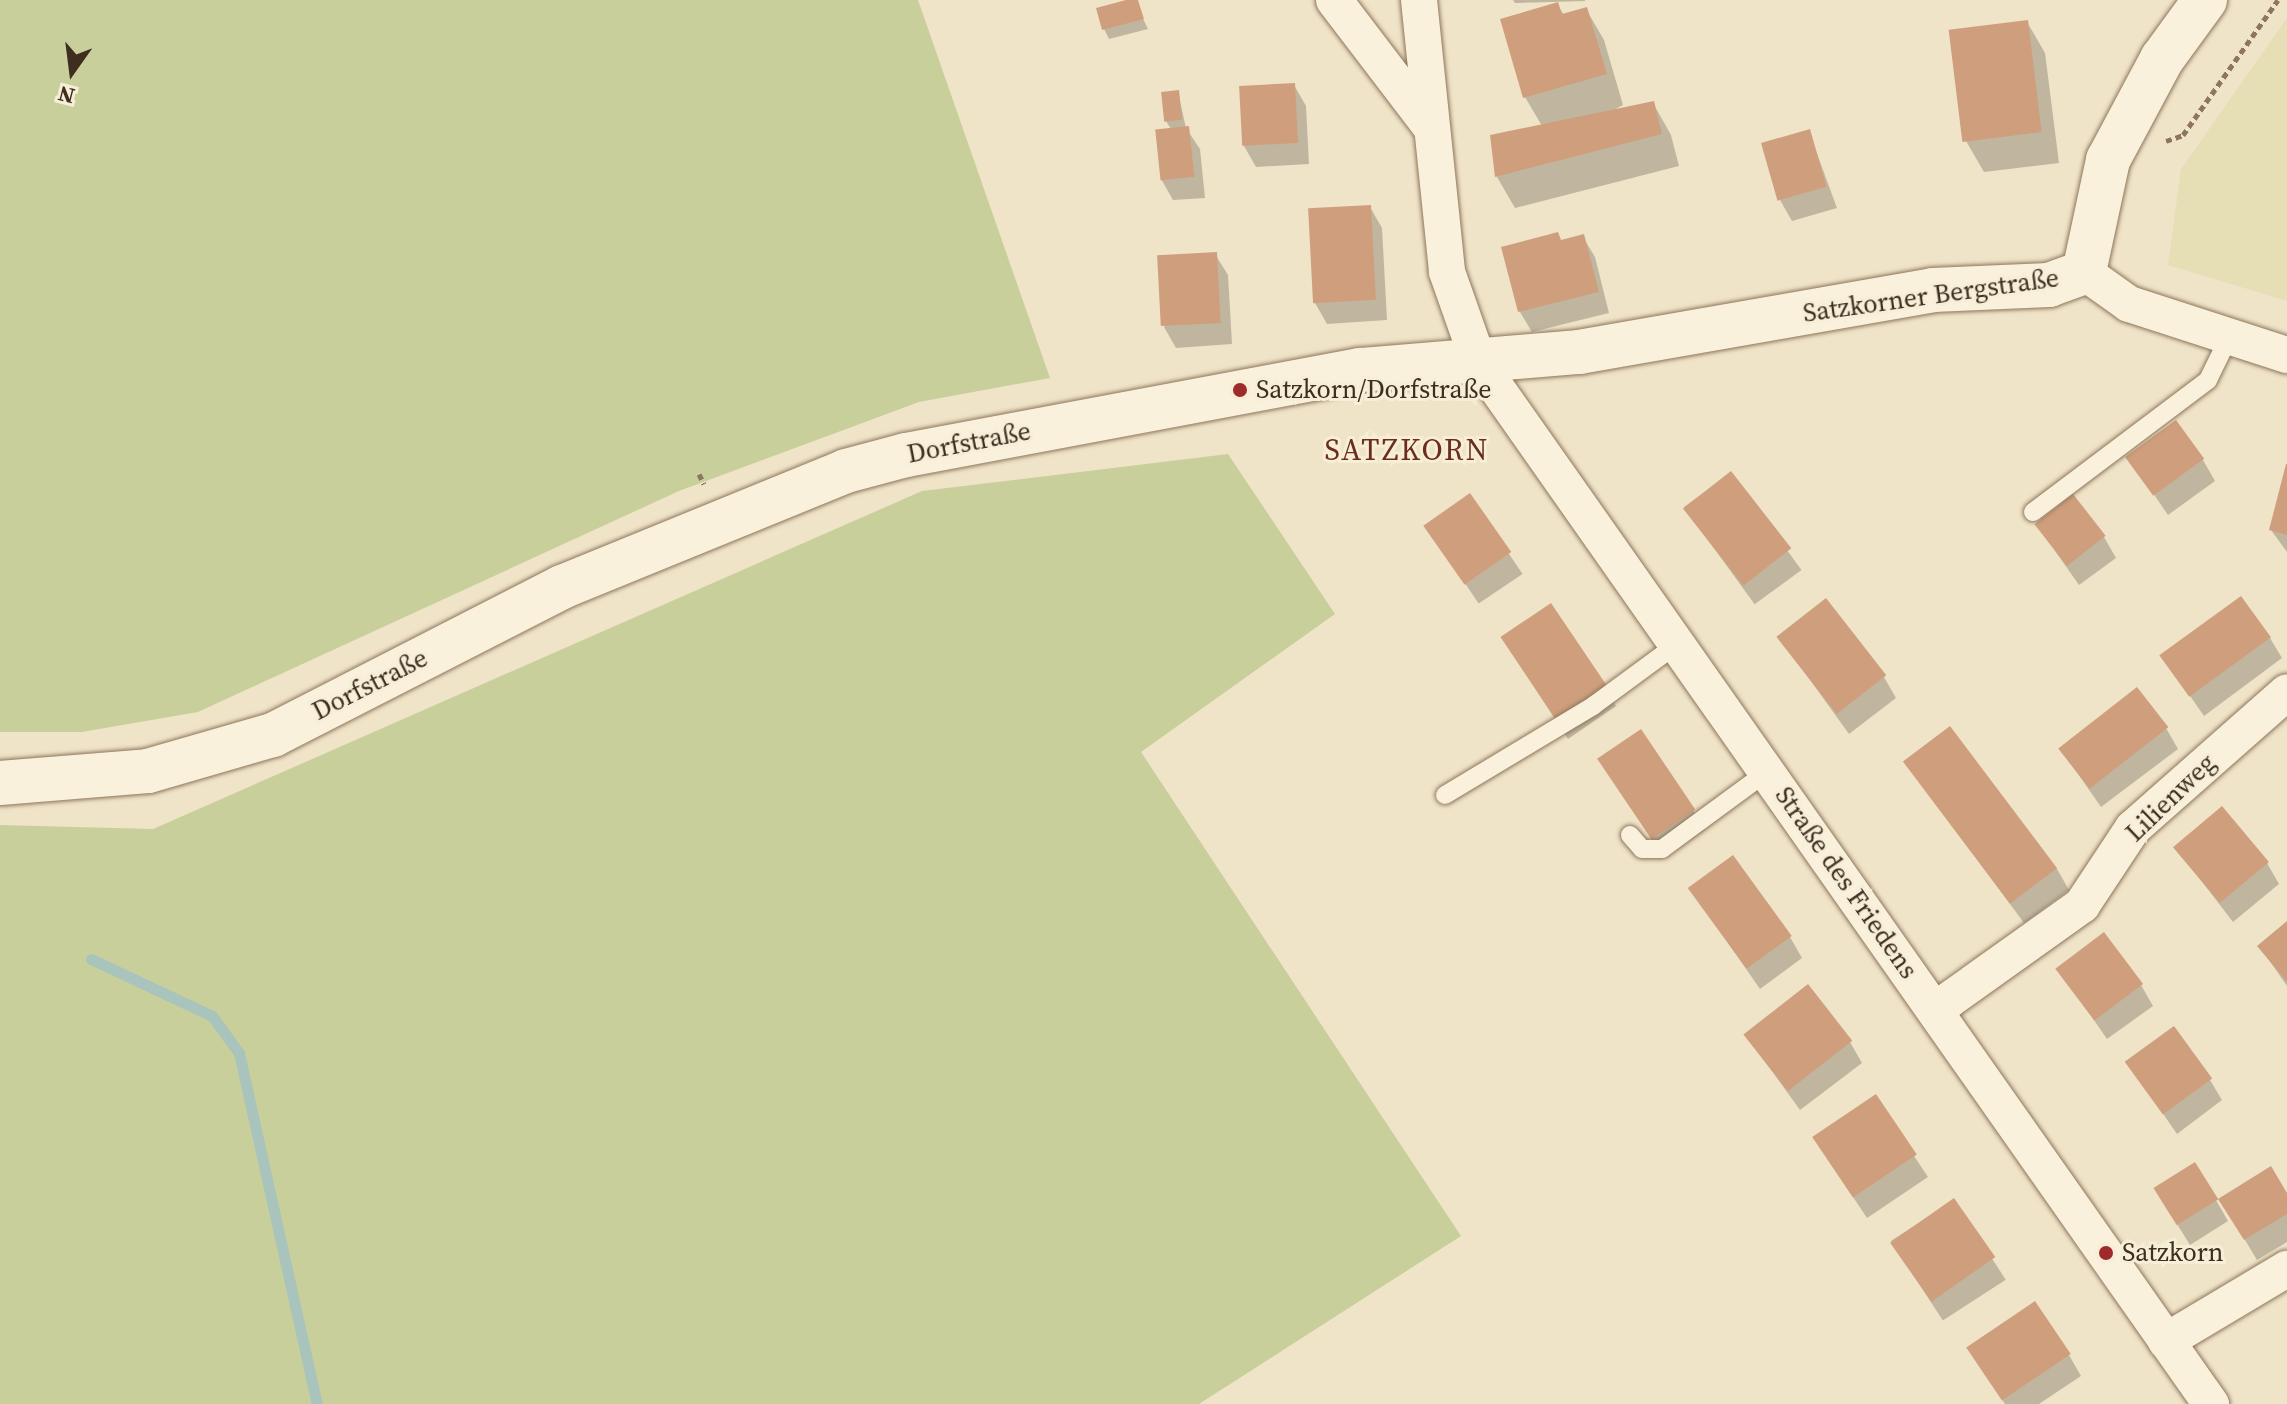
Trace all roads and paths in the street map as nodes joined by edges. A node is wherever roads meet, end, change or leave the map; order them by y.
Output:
1 (1334, 0) edge
2 (1419, 0) edge
3 (2205, 0) edge
4 (2278, 0) edge
5 (1430, 126) junction
6 (2108, 160) junction
7 (2084, 272) junction
8 (2228, 339) junction
9 (2287, 355) edge
10 (1479, 363) junction
11 (2033, 512) dead end
12 (1677, 644) junction
13 (2280, 712) edge
14 (1767, 772) junction
15 (0, 783) edge
16 (1445, 795) dead end
17 (1630, 835) dead end
18 (1935, 1010) junction
19 (2287, 1269) edge
20 (2166, 1341) junction
21 (2211, 1404) edge

1 - 5 street
2 - 5 street
3 - 6 street, Satzkorner Bergstraße
4 - 6 path
5 - 10 street
6 - 7 street, Satzkorner Bergstraße
7 - 8 street
7 - 10 street, Satzkorner Bergstraße
8 - 9 street
8 - 11 lane
10 - 12 street, Straße des Friedens
10 - 15 street, Dorfstraße
12 - 14 street, Straße des Friedens
12 - 16 lane
13 - 18 street, Lilienweg
14 - 17 lane
14 - 18 street, Straße des Friedens
18 - 20 street, Straße des Friedens
19 - 20 street
20 - 21 street, Straße des Friedens

